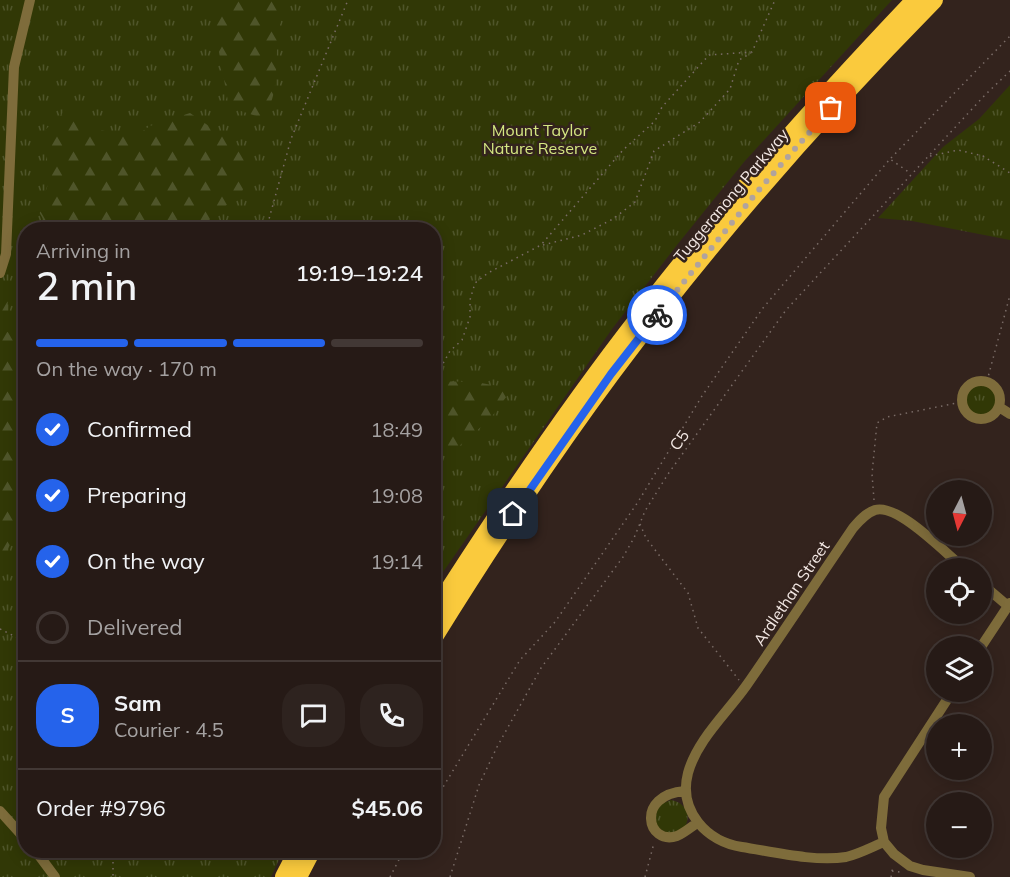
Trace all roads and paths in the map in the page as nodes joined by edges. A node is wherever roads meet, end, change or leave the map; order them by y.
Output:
1 (30, 0) edge
2 (348, 0) edge
3 (775, 0) edge
4 (915, 0) edge
5 (934, 0) edge
6 (1010, 36) edge
7 (752, 52) junction
8 (1010, 71) edge
9 (928, 156) junction
10 (890, 159) junction
11 (1010, 173) edge
12 (912, 174) junction
13 (268, 222) edge
14 (541, 245) junction
15 (0, 273) edge
16 (1010, 296) edge
17 (441, 365) edge
18 (987, 381) junction
19 (962, 402) junction
20 (999, 407) junction
21 (1010, 414) edge
22 (874, 510) junction
23 (640, 523) junction
24 (952, 558) edge
25 (992, 591) edge
26 (441, 602) edge
27 (1009, 604) edge
28 (441, 626) edge
29 (0, 629) edge
30 (988, 636) edge
31 (18, 638) edge
32 (745, 688) junction
33 (946, 702) edge
34 (441, 790) edge
35 (685, 791) junction
36 (0, 812) edge
37 (697, 823) junction
38 (18, 831) edge
39 (658, 833) junction
40 (884, 842) junction
41 (41, 858) edge
42 (113, 858) edge
43 (294, 858) edge
44 (308, 858) edge
45 (400, 858) edge
46 (892, 871) dead end
47 (55, 877) edge
48 (113, 877) edge
49 (284, 877) edge
50 (298, 877) edge
51 (390, 877) edge
52 (450, 877) edge
53 (645, 877) edge
54 (891, 877) edge
55 (970, 877) edge

1 - 15 street
2 - 13 path
3 - 7 path
4 - 26 highway, Tuggeranong Parkway
5 - 28 highway, Tuggeranong Parkway
6 - 10 path
7 - 14 path
7 - 14 path
8 - 9 path, C5
9 - 11 path
9 - 12 path, C5
10 - 12 path
10 - 34 path
12 - 23 path, C5
14 - 17 path
16 - 18 path
18 - 19 street
18 - 20 street
19 - 20 street
19 - 22 path
20 - 21 street
22 - 24 street
22 - 32 street, Ardlethan Street
23 - 32 path
23 - 52 path, C5
25 - 27 street
27 - 30 street
29 - 31 path
32 - 35 street, Ardlethan Street
33 - 40 street
35 - 37 street
35 - 39 street
36 - 38 street
37 - 39 street
37 - 40 street
39 - 53 path
40 - 55 street
41 - 47 street
42 - 48 path
43 - 49 highway
44 - 50 highway
45 - 51 path
46 - 54 path

